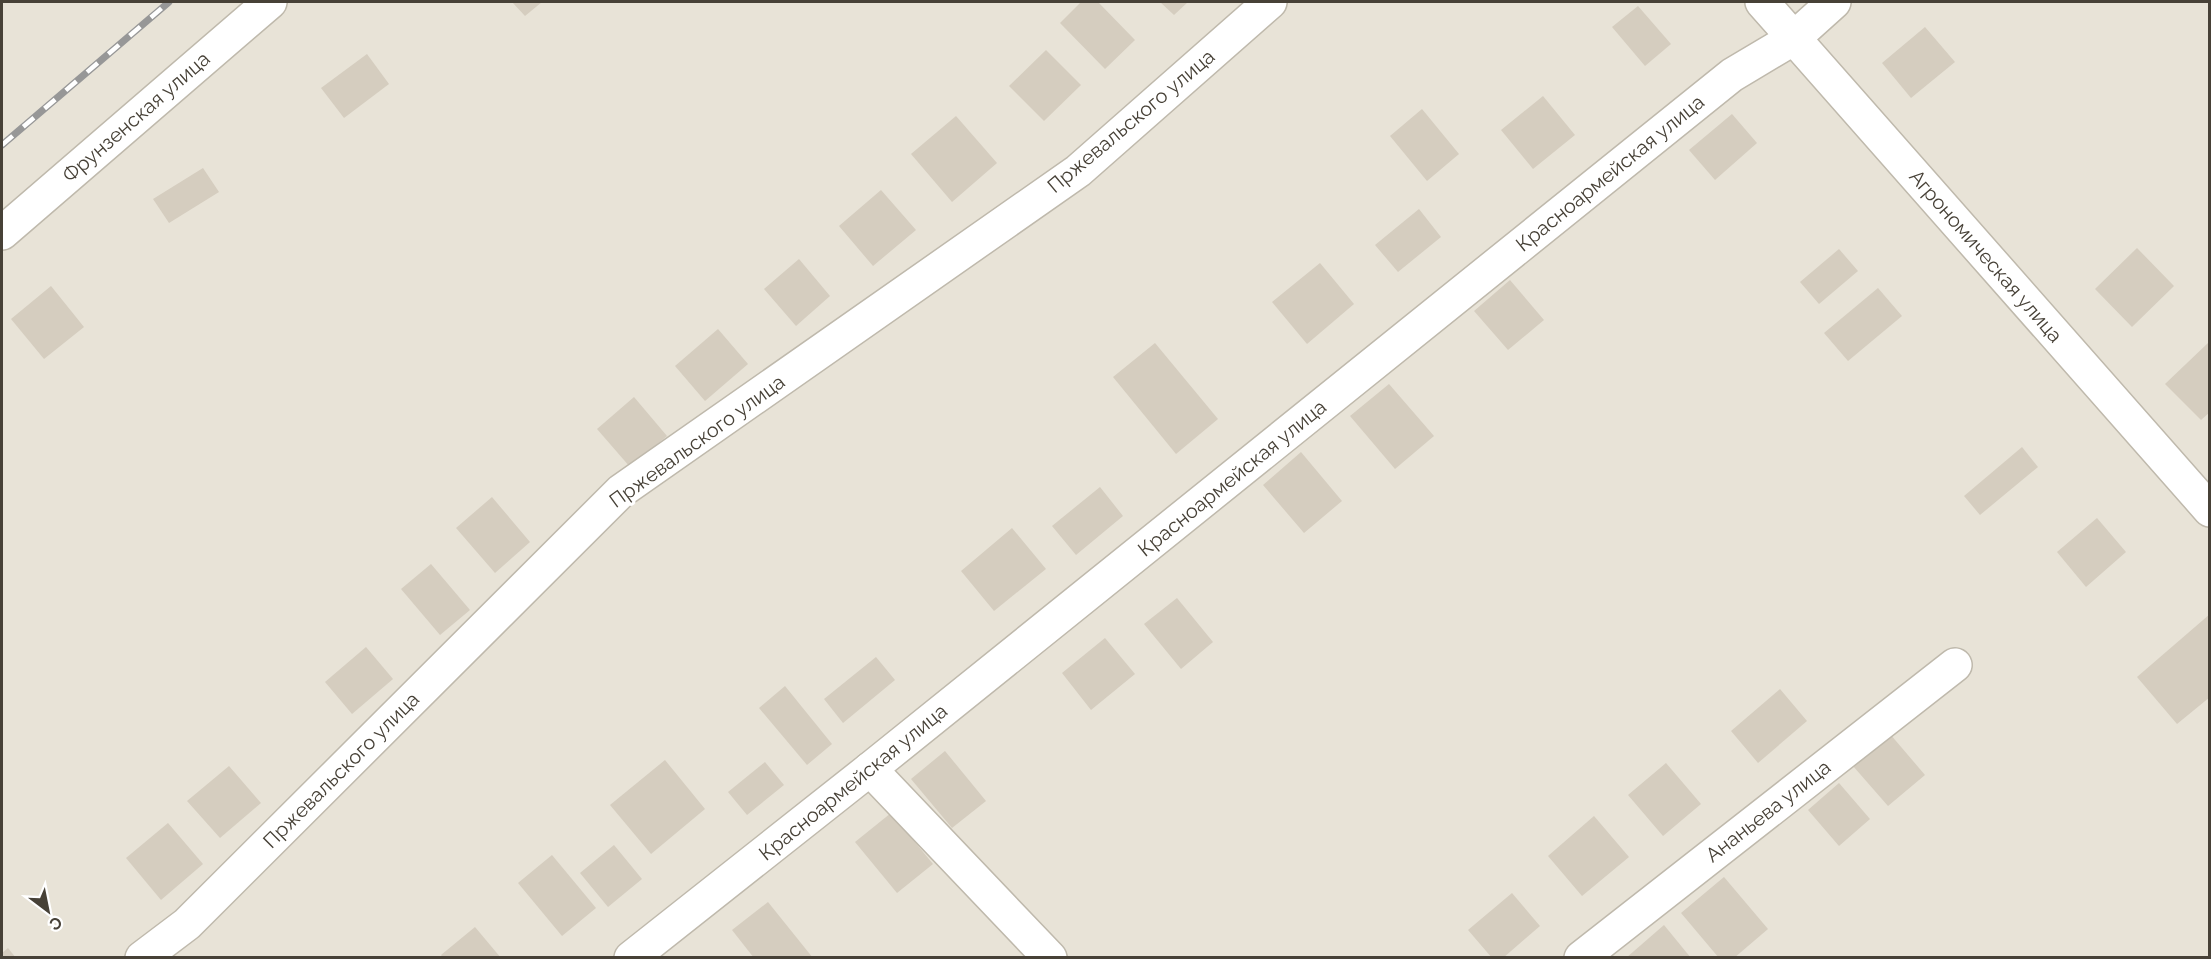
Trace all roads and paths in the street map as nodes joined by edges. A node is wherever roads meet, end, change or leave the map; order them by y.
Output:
1 (270, 2) edge
2 (1270, 2) edge
3 (1762, 2) edge
4 (1834, 2) edge
5 (1794, 38) junction
6 (2, 233) edge
7 (2210, 510) edge
8 (1955, 665) dead end
9 (870, 769) junction
10 (142, 957) edge
11 (631, 957) edge
12 (1050, 957) edge
13 (1581, 957) edge

1 - 6 street, Фрунзенская улица
2 - 10 street, Пржевальского улица
3 - 5 street, Агрономическая улица
4 - 5 street, Красноармейская улица
5 - 7 street, Агрономическая улица
5 - 9 street, Красноармейская улица
8 - 13 street, Ананьева улица
9 - 11 street, Красноармейская улица
9 - 12 street

